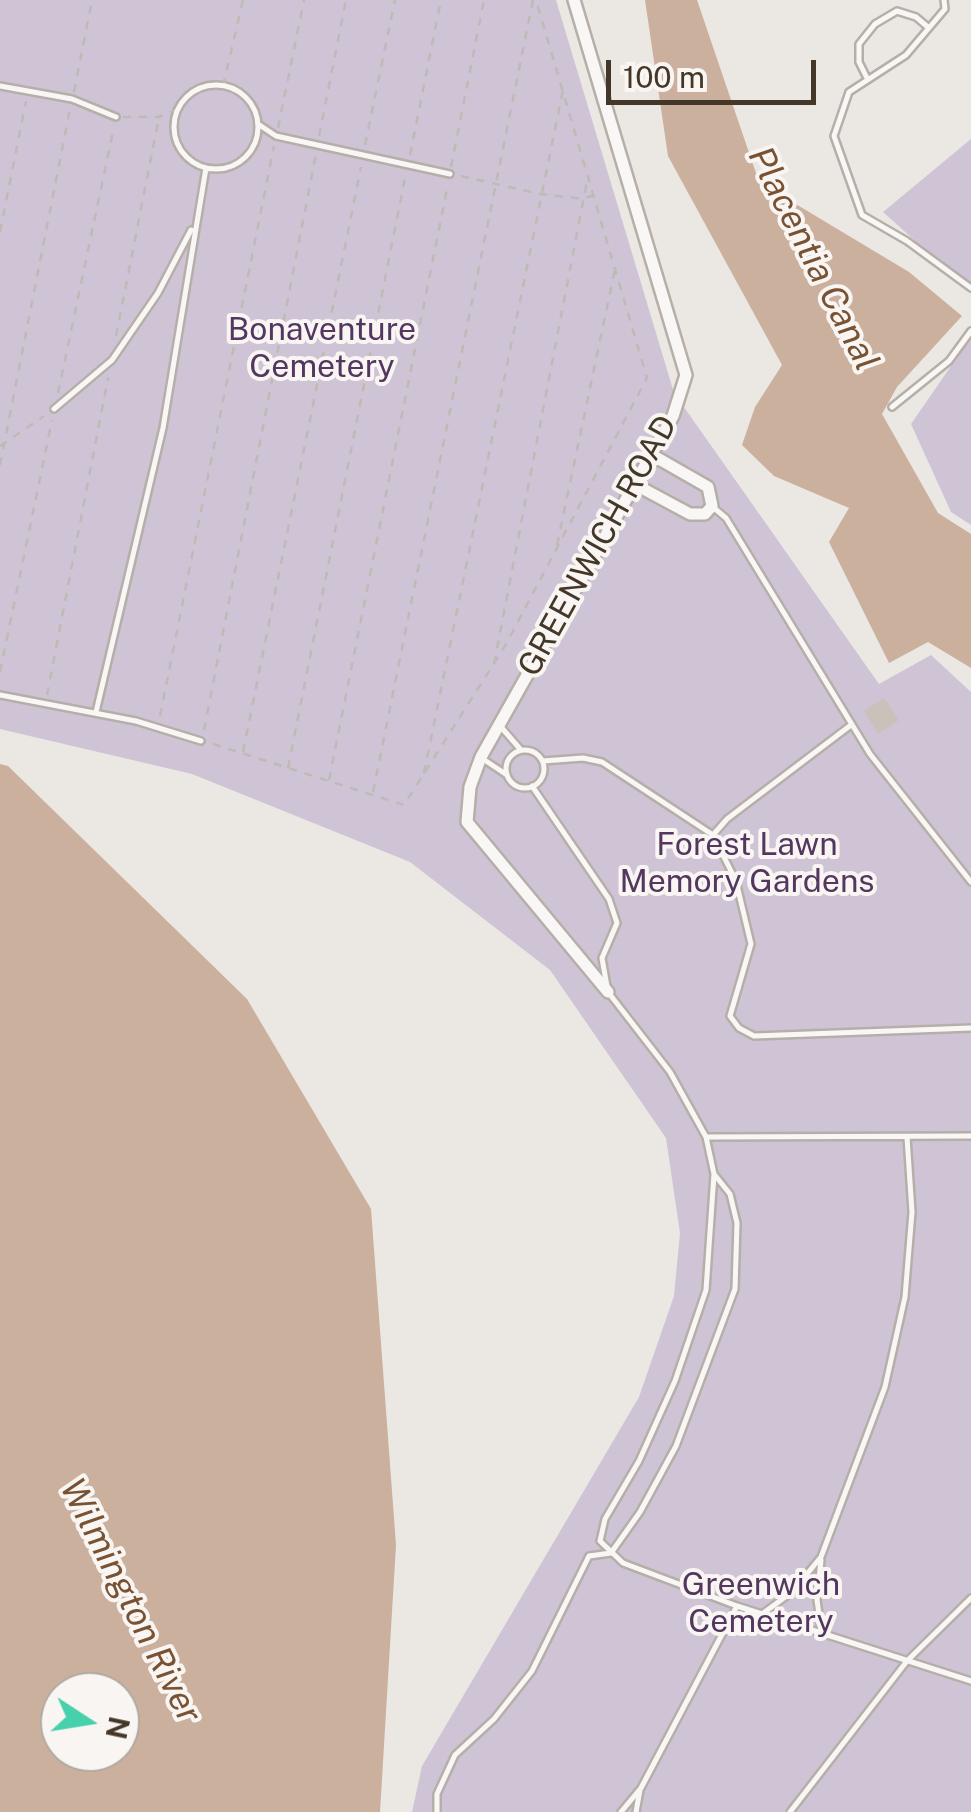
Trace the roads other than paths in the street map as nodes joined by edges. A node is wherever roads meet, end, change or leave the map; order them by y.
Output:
1 (574, 0) edge
2 (945, 0) edge
3 (929, 28) junction
4 (867, 78) junction
5 (0, 86) edge
6 (116, 117) road end
7 (258, 124) junction
8 (206, 168) junction
9 (450, 174) road end
10 (194, 223) junction
11 (971, 288) edge
12 (971, 331) edge
13 (892, 407) dead end
14 (54, 408) road end
15 (652, 455) junction
16 (636, 485) junction
17 (712, 506) junction
18 (0, 694) edge
19 (96, 712) junction
20 (498, 724) junction
21 (851, 725) junction
22 (202, 741) road end
23 (521, 750) junction
24 (481, 757) junction
25 (542, 761) junction
26 (508, 776) junction
27 (532, 786) junction
28 (713, 835) junction
29 (971, 882) edge
30 (608, 992) junction
31 (971, 1028) edge
32 (971, 1136) edge
33 (706, 1137) junction
34 (908, 1137) junction
35 (714, 1174) junction
36 (611, 1553) junction
37 (821, 1557) junction
38 (971, 1598) edge
39 (736, 1606) junction
40 (761, 1615) junction
41 (822, 1636) junction
42 (907, 1662) junction
43 (971, 1681) edge
44 (641, 1788) junction
45 (437, 1812) edge
46 (621, 1812) edge
47 (636, 1812) edge
48 (790, 1812) edge

1 - 15 street, GREENWICH ROAD
2 - 3 lane
3 - 4 lane
3 - 4 lane
4 - 11 lane
5 - 6 lane
7 - 8 lane
7 - 8 lane
7 - 9 lane
8 - 10 lane
10 - 14 lane
10 - 19 lane
12 - 13 lane
15 - 16 street, GREENWICH ROAD
15 - 17 street
16 - 17 street
16 - 20 street, GREENWICH ROAD
17 - 21 lane
18 - 19 lane
19 - 22 lane
20 - 23 lane
20 - 24 street, GREENWICH ROAD
21 - 28 lane
21 - 29 lane
23 - 25 lane
23 - 26 lane
24 - 26 lane
24 - 30 street, GREENWICH ROAD
25 - 27 lane
25 - 28 lane
26 - 27 lane
27 - 30 lane
28 - 31 lane
30 - 33 lane
32 - 34 lane
33 - 34 lane
33 - 35 lane
34 - 37 lane
35 - 36 lane
35 - 36 lane
36 - 39 lane
36 - 45 lane
37 - 40 lane
37 - 41 lane
38 - 42 lane
39 - 40 lane
39 - 44 lane
40 - 41 lane
41 - 42 lane
42 - 43 lane
42 - 48 lane
44 - 46 lane
44 - 47 lane

